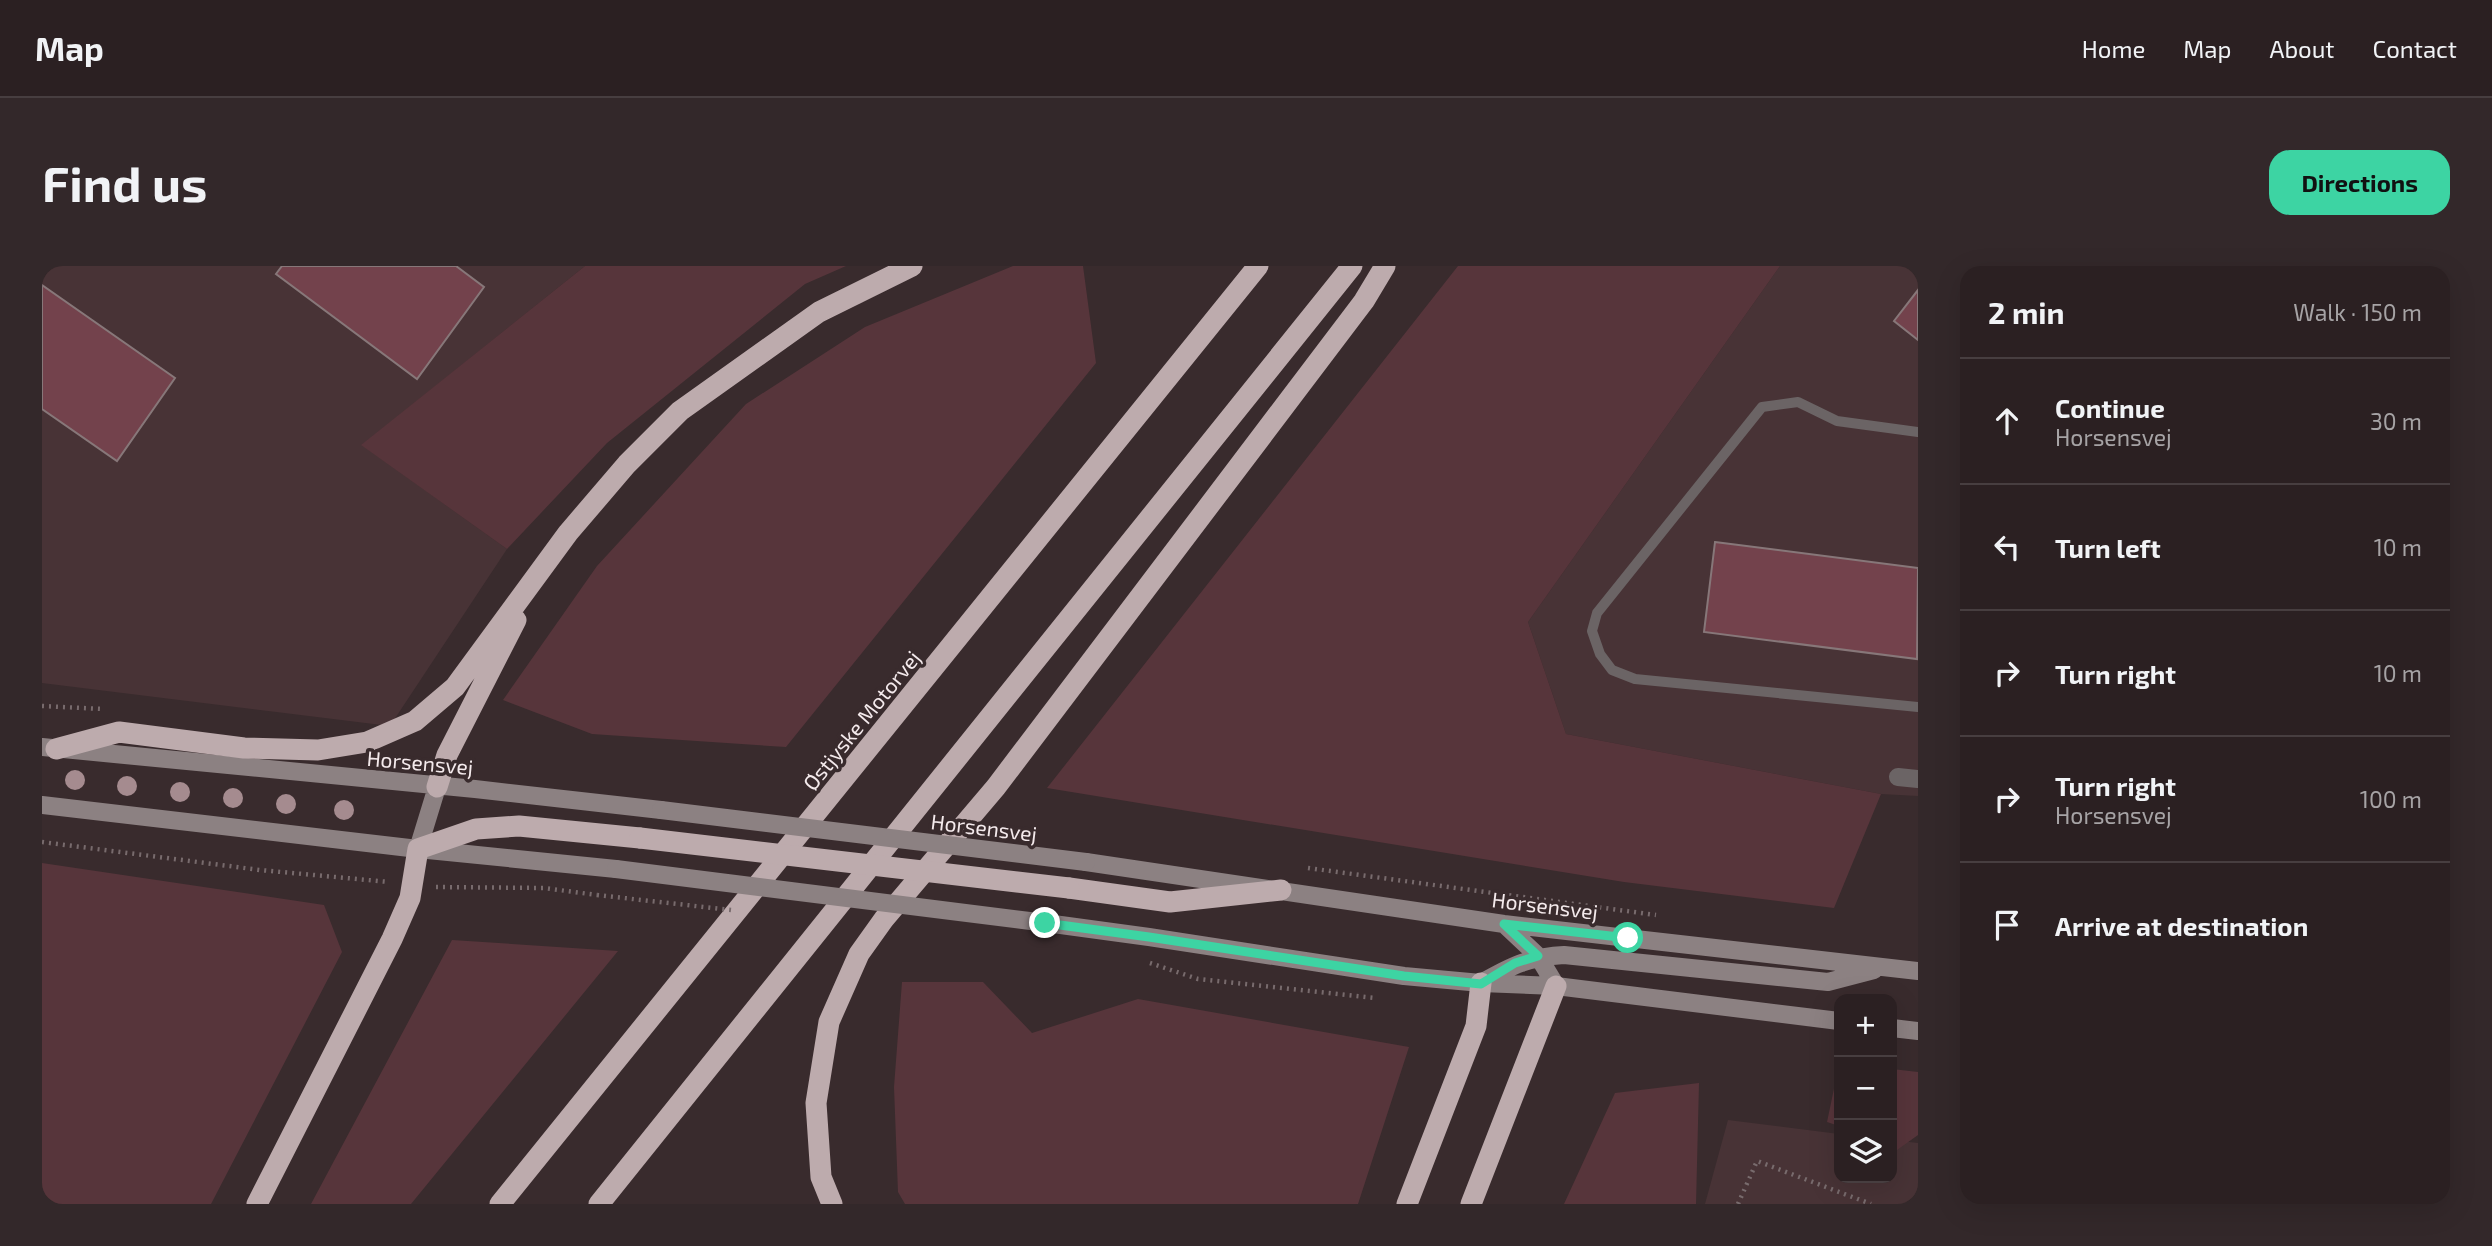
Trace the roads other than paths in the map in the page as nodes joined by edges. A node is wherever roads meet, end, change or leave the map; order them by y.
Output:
1 (912, 266) edge
2 (1258, 266) edge
3 (1352, 266) edge
4 (1385, 266) edge
5 (1918, 432) edge
6 (533, 583) junction
7 (1918, 708) edge
8 (49, 748) edge
9 (1899, 777) dead end
10 (1918, 779) edge
11 (437, 787) junction
12 (42, 805) edge
13 (418, 849) junction
14 (1280, 890) junction
15 (1504, 924) junction
16 (1538, 956) junction
17 (1885, 967) junction
18 (1918, 971) edge
19 (1481, 984) junction
20 (1556, 986) junction
21 (1834, 1020) edge
22 (1897, 1028) edge
23 (1918, 1031) edge
24 (257, 1204) edge
25 (500, 1204) edge
26 (599, 1204) edge
27 (832, 1204) edge
28 (1407, 1204) edge
29 (1471, 1204) edge

1 - 6 highway
2 - 25 highway, Østjyske Motorvej
3 - 26 highway
4 - 27 highway
5 - 7 lane
6 - 8 highway
6 - 11 highway
8 - 11 main road, Horsensvej
9 - 10 street
11 - 13 main road
11 - 14 main road, Horsensvej, bridge
12 - 13 main road
13 - 14 highway, bridge
13 - 19 main road, bridge
13 - 24 highway
14 - 15 main road, Horsensvej
15 - 16 main road
15 - 17 main road, Horsensvej
16 - 17 main road
16 - 19 main road
16 - 20 main road
17 - 18 main road, Horsensvej
19 - 20 main road
19 - 28 highway
20 - 21 main road
20 - 29 highway
22 - 23 main road

